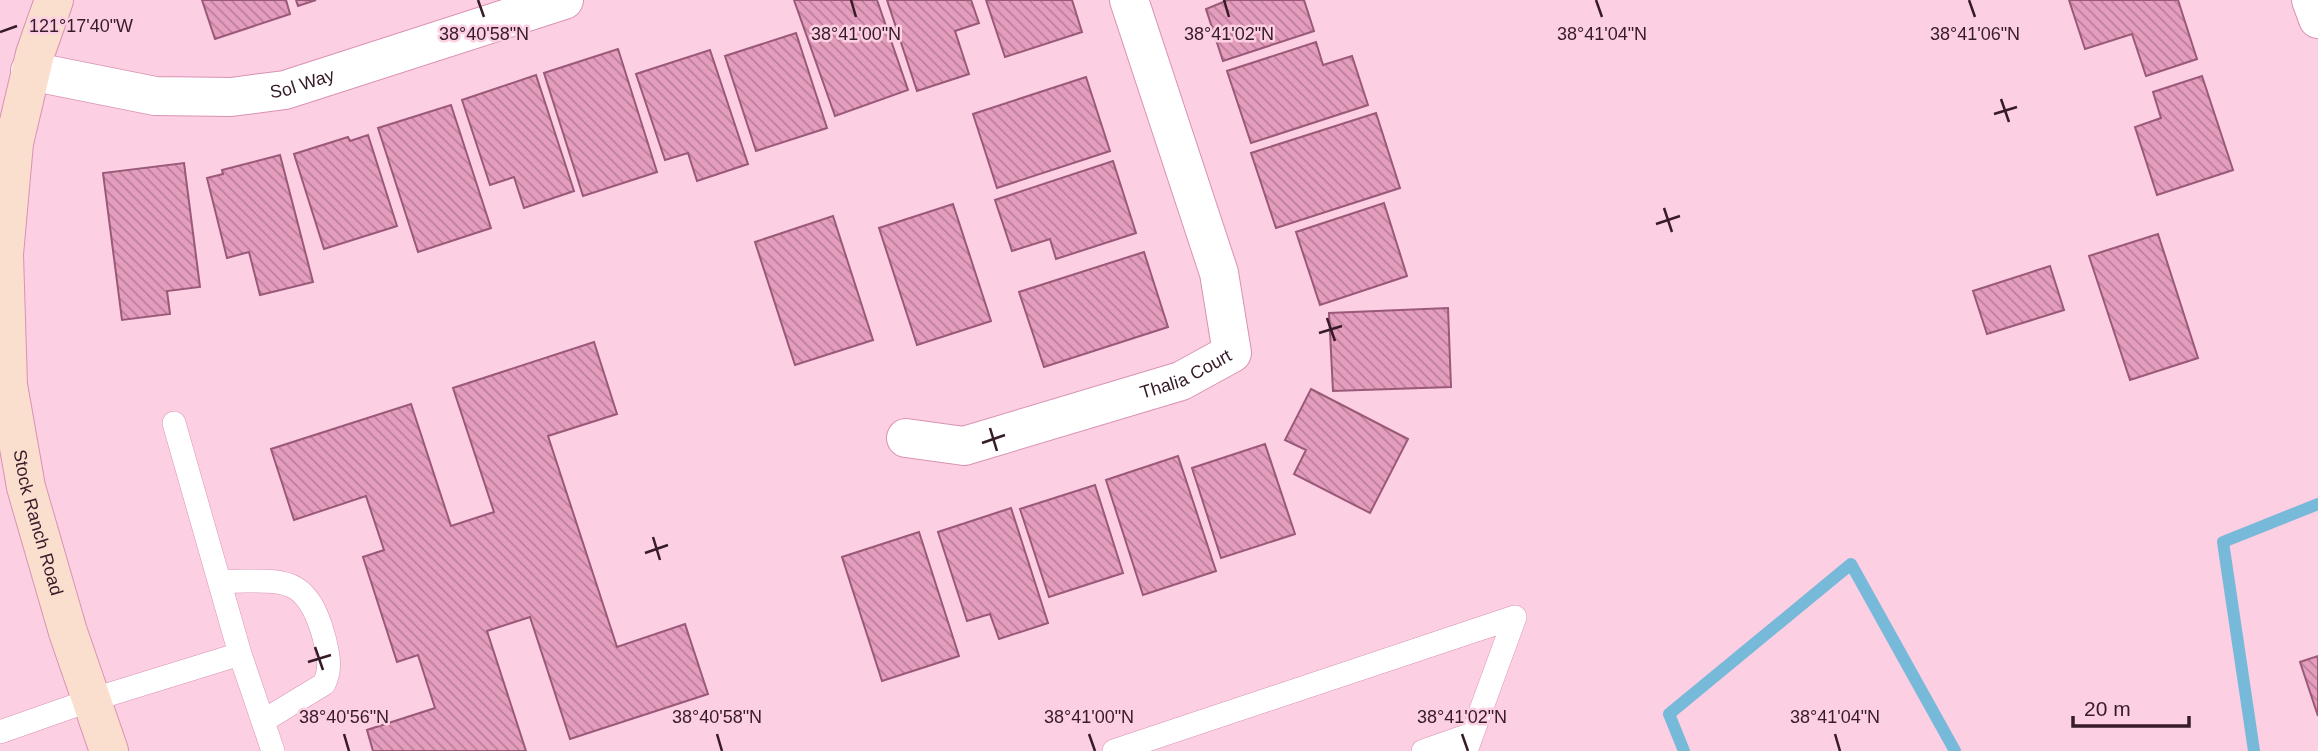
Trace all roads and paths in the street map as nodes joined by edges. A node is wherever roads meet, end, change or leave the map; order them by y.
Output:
1 (54, 0) edge
2 (564, 0) edge
3 (1129, 0) edge
4 (2311, 0) edge
5 (2318, 19) edge
6 (30, 71) junction
7 (2, 267) edge
8 (3, 321) edge
9 (174, 423) dead end
10 (906, 438) dead end
11 (219, 581) junction
12 (240, 654) junction
13 (91, 700) junction
14 (263, 721) junction
15 (0, 732) edge
16 (1469, 742) edge
17 (109, 751) edge
18 (273, 751) edge
19 (1114, 751) edge
20 (1423, 751) edge

1 - 6 street, Stock Ranch Road
2 - 6 street, Sol Way
3 - 10 street, Thalia Court
4 - 5 street
6 - 7 street, Stock Ranch Road
7 - 8 street, Stock Ranch Road
8 - 13 street, Stock Ranch Road
9 - 11 lane
11 - 12 lane
11 - 14 lane
12 - 13 lane
12 - 14 lane
13 - 15 lane
13 - 17 street, Stock Ranch Road
14 - 18 lane
16 - 19 lane
16 - 20 lane

